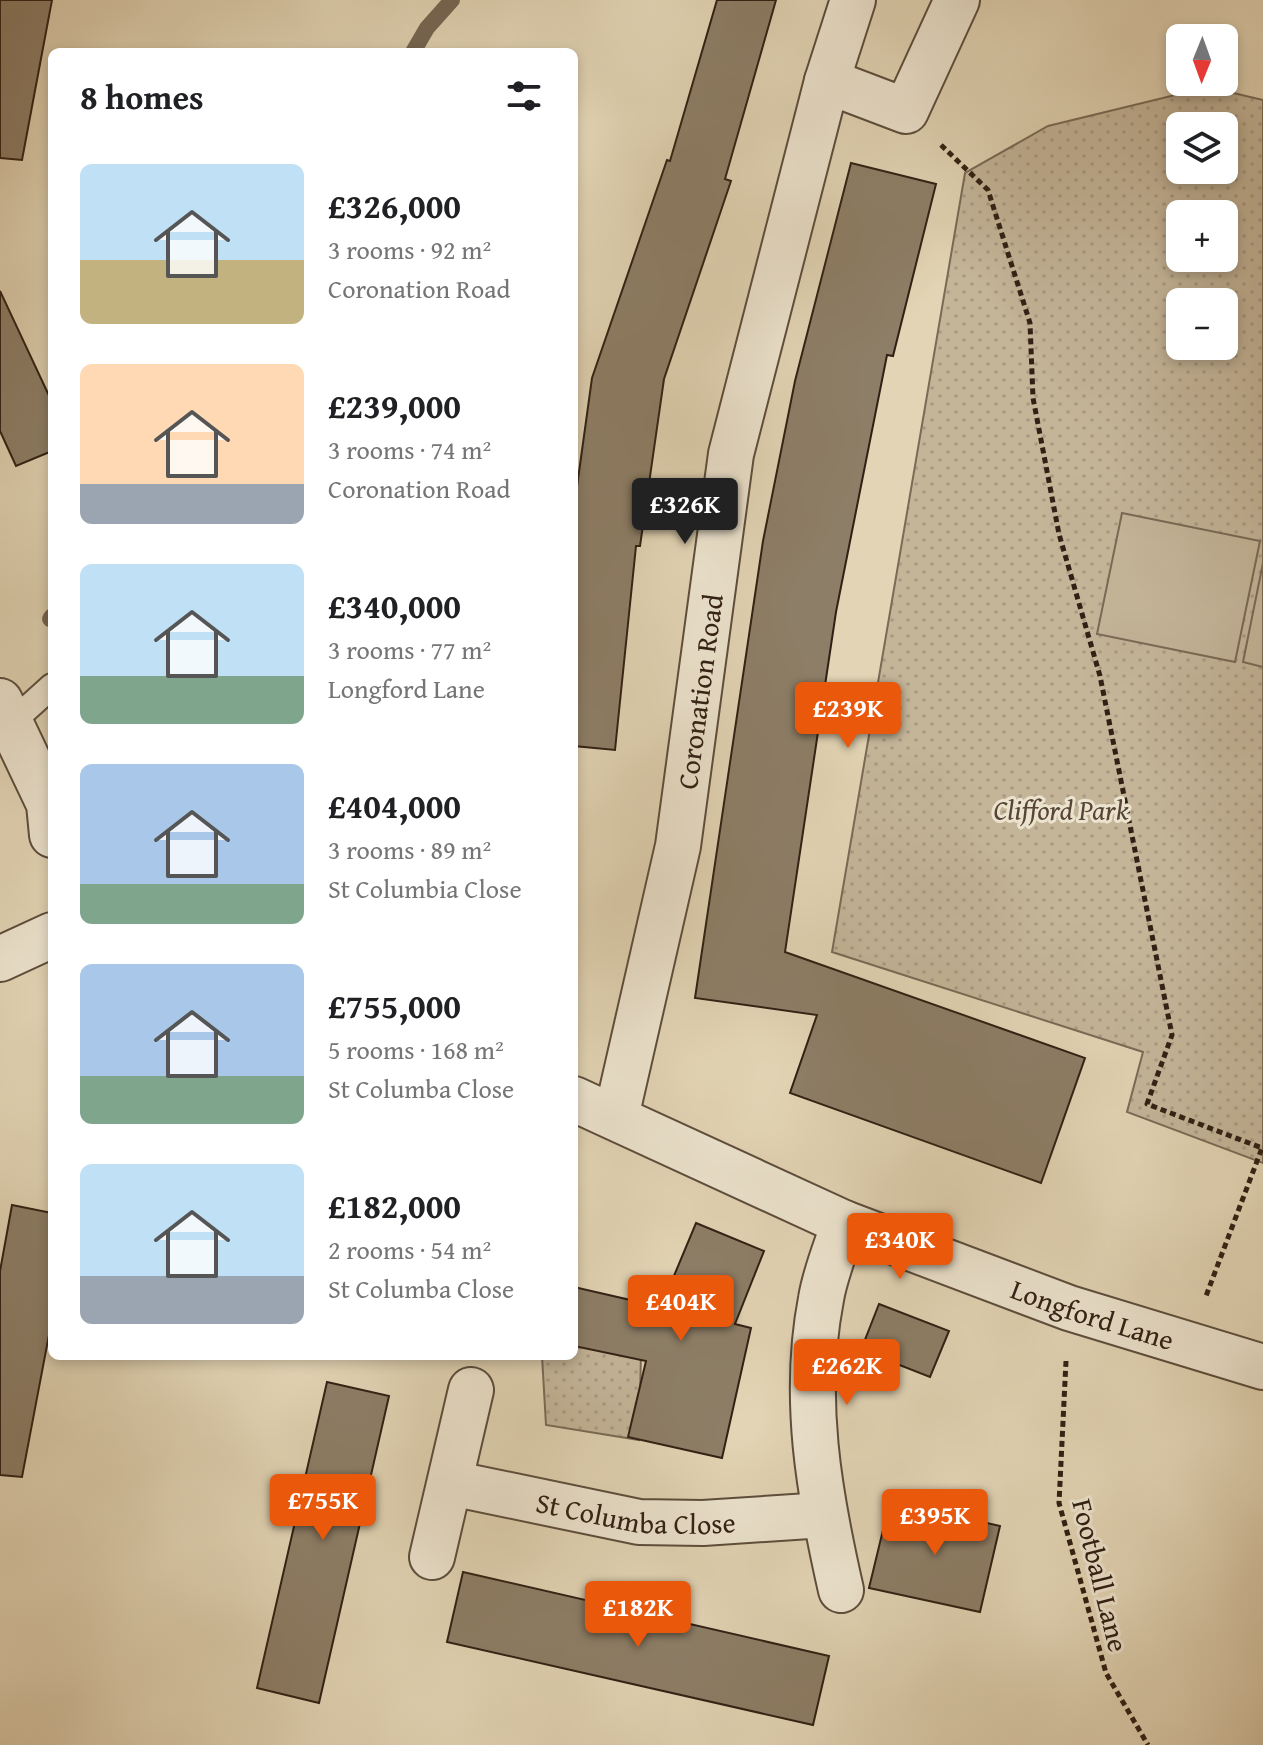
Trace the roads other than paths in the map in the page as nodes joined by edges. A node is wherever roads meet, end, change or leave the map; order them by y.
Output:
1 (853, 0) edge
2 (957, 0) edge
3 (827, 81) junction
4 (48, 688) edge
5 (6, 712) edge
6 (48, 802) edge
7 (48, 937) edge
8 (0, 959) edge
9 (578, 1101) edge
10 (616, 1117) junction
11 (844, 1223) junction
12 (1263, 1367) edge
13 (471, 1390) dead end
14 (451, 1483) junction
15 (824, 1515) junction
16 (432, 1557) dead end
17 (841, 1590) dead end

1 - 3 street, Coronation Road
2 - 3 street
3 - 10 street, Coronation Road
4 - 5 lane
5 - 6 street
7 - 8 street
9 - 10 street, Longford Lane
10 - 11 street, Longford Lane
11 - 12 street, Longford Lane
11 - 15 street
13 - 14 street
14 - 15 street, St Columba Close
14 - 16 street
15 - 17 street

